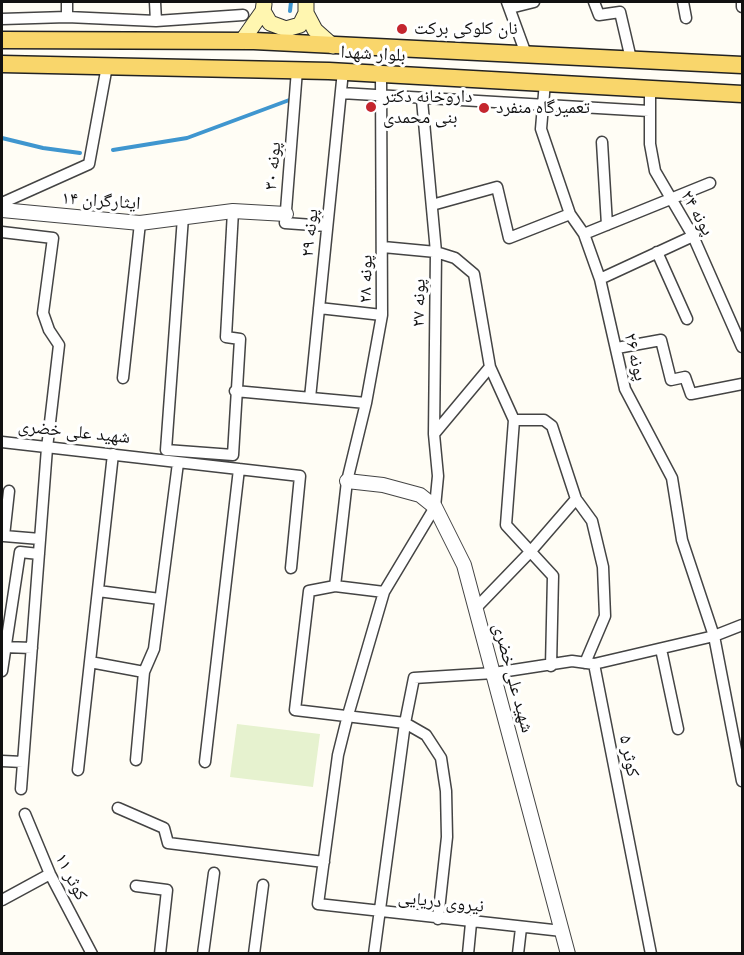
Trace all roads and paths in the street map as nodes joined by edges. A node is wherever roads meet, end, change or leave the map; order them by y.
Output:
1 (67, 2) edge
2 (154, 2) edge
3 (534, 2) edge
4 (594, 2) edge
5 (683, 2) edge
6 (742, 2) edge
7 (509, 5) edge
8 (264, 6) edge
9 (306, 7) edge
10 (742, 7) edge
11 (243, 15) dead end
12 (67, 17) junction
13 (686, 18) dead end
14 (2, 19) edge
15 (156, 21) junction
16 (2, 40) edge
17 (242, 41) junction
18 (333, 46) junction
19 (526, 54) junction
20 (631, 59) junction
21 (2, 64) edge
22 (742, 65) edge
23 (107, 66) junction
24 (297, 70) junction
25 (343, 72) junction
26 (381, 74) junction
27 (545, 82) junction
28 (650, 88) junction
29 (341, 93) junction
30 (742, 94) edge
31 (380, 96) junction
32 (422, 100) junction
33 (543, 107) junction
34 (649, 111) junction
35 (602, 142) dead end
36 (710, 183) dead end
37 (670, 197) junction
38 (2, 203) edge
39 (432, 206) junction
40 (2, 210) edge
41 (233, 211) junction
42 (286, 214) junction
43 (570, 214) junction
44 (183, 218) junction
45 (140, 223) junction
46 (607, 225) junction
47 (327, 226) junction
48 (2, 232) edge
49 (584, 234) junction
50 (693, 236) junction
51 (383, 247) junction
52 (436, 252) junction
53 (657, 252) junction
54 (600, 279) junction
55 (319, 308) junction
56 (382, 315) junction
57 (687, 319) dead end
58 (742, 347) edge
59 (617, 348) junction
60 (490, 367) junction
61 (123, 378) dead end
62 (742, 384) edge
63 (235, 391) junction
64 (310, 398) junction
65 (366, 403) junction
66 (514, 420) junction
67 (434, 434) junction
68 (2, 442) edge
69 (47, 448) junction
70 (113, 454) junction
71 (178, 463) junction
72 (239, 469) junction
73 (347, 481) junction
74 (9, 491) dead end
75 (576, 499) junction
76 (435, 507) junction
77 (40, 539) junction
78 (531, 551) junction
79 (39, 554) junction
80 (291, 568) dead end
81 (335, 586) junction
82 (98, 591) junction
83 (384, 592) junction
84 (160, 599) junction
85 (476, 608) junction
86 (742, 625) edge
87 (714, 636) junction
88 (4, 647) junction
89 (32, 648) junction
90 (661, 649) junction
91 (90, 662) junction
92 (589, 664) junction
93 (551, 666) junction
94 (2, 671) edge
95 (144, 672) junction
96 (494, 673) junction
97 (348, 715) junction
98 (405, 723) junction
99 (678, 729) dead end
100 (136, 759) dead end
101 (2, 761) edge
102 (23, 762) junction
103 (205, 762) dead end
104 (78, 770) dead end
105 (742, 781) edge
106 (21, 789) dead end
107 (118, 808) dead end
108 (25, 814) dead end
109 (324, 862) junction
110 (214, 873) dead end
111 (50, 874) junction
112 (263, 885) dead end
113 (136, 886) dead end
114 (2, 900) edge
115 (380, 912) junction
116 (438, 919) junction
117 (471, 923) junction
118 (521, 928) junction
119 (561, 931) junction
120 (93, 954) edge
121 (160, 954) edge
122 (203, 954) edge
123 (254, 954) edge
124 (374, 954) edge
125 (468, 954) edge
126 (518, 954) edge
127 (568, 954) edge
128 (651, 954) edge

1 - 12 street
2 - 15 street
3 - 7 street
4 - 20 street
5 - 13 street
6 - 10 street
7 - 19 street
8 - 9 main road
8 - 17 main road
9 - 18 main road
11 - 15 street
12 - 14 street
12 - 15 street
16 - 17 main road, بلوار شهدا
17 - 18 main road, بلوار شهدا
18 - 19 main road, بلوار شهدا
19 - 20 main road, بلوار شهدا
20 - 22 main road, بلوار شهدا
21 - 23 main road, بلوار شهدا
23 - 24 main road, بلوار شهدا
23 - 38 street
24 - 25 main road, بلوار شهدا
24 - 42 street, پونه ۳۰
25 - 26 main road, بلوار شهدا
25 - 29 street, پونه ۲۹
26 - 27 main road, بلوار شهدا
26 - 31 street, پونه ۲۸
27 - 28 main road, بلوار شهدا
27 - 33 street, پونه ۲۶
28 - 30 main road, بلوار شهدا
28 - 34 street, پونه ۲۴
29 - 31 street
29 - 47 street, پونه ۲۹
31 - 32 street
31 - 51 street, پونه ۲۸
32 - 33 street
32 - 39 street, پونه ۲۷
33 - 34 street
33 - 43 street, پونه ۲۶
34 - 37 street, پونه ۲۴
35 - 46 street
36 - 37 street
37 - 46 street
37 - 50 street, پونه ۲۴
39 - 43 street
39 - 52 street, پونه ۲۷
40 - 45 street, ایثارگران ۱۴
41 - 42 street, ایثارگران ۱۴
41 - 44 street, ایثارگران ۱۴
41 - 63 street
42 - 47 street, پونه ۳۰
43 - 49 street, پونه ۲۶
44 - 45 street, ایثارگران ۱۴
44 - 63 street
45 - 61 street
46 - 49 street
47 - 55 street, پونه ۲۹
48 - 69 street
49 - 54 street, پونه ۲۶
50 - 53 street
50 - 58 street, پونه ۲۴
51 - 52 street
51 - 56 street, پونه ۲۸
52 - 60 street
52 - 67 street, پونه ۲۷
53 - 54 street
53 - 57 street
54 - 59 street, پونه ۲۶
55 - 56 street
55 - 64 street, پونه ۲۹
56 - 65 street, پونه ۲۸
59 - 62 street
59 - 87 street, پونه ۲۶
60 - 66 street
60 - 67 street
63 - 64 street
64 - 65 street
65 - 73 street, پونه ۲۸
66 - 75 street
66 - 78 street
67 - 76 street, پونه ۲۷
68 - 69 street, شهید علی خضری
69 - 70 street, شهید علی خضری
69 - 77 street
70 - 71 street, شهید علی خضری
70 - 82 street
71 - 72 street, شهید علی خضری
71 - 84 street
72 - 80 street, شهید علی خضری
72 - 103 street
73 - 76 street
73 - 81 street, پونه ۲۸
74 - 77 street
75 - 78 street
75 - 92 street
76 - 83 street
76 - 85 street, شهید علی خضری
77 - 79 street
78 - 85 street
78 - 93 street
79 - 88 street
79 - 89 street
81 - 83 street
81 - 97 street
82 - 84 street
82 - 91 street
83 - 97 street
84 - 95 street
85 - 96 street, شهید علی خضری
86 - 87 street
87 - 90 street
87 - 105 street, پونه ۲۶
88 - 89 street
88 - 94 street
89 - 102 street
90 - 92 street
90 - 99 street
91 - 95 street
91 - 104 street
92 - 93 street
92 - 128 street, کوثر ۵
93 - 96 street
95 - 100 street
96 - 98 street
96 - 119 street, شهید علی خضری
97 - 98 street
97 - 109 street
98 - 115 street
98 - 116 street
101 - 102 street
102 - 106 street
107 - 109 street
108 - 111 street, کوثر ۱۱
109 - 115 street, نیروی دریایی
110 - 122 street
111 - 114 street
111 - 120 street, کوثر ۱۱
112 - 123 street
113 - 121 street
115 - 116 street, نیروی دریایی
115 - 124 street
116 - 117 street, نیروی دریایی
117 - 118 street, نیروی دریایی
117 - 125 street
118 - 119 street, نیروی دریایی
118 - 126 street
119 - 127 street, شهید علی خضری

